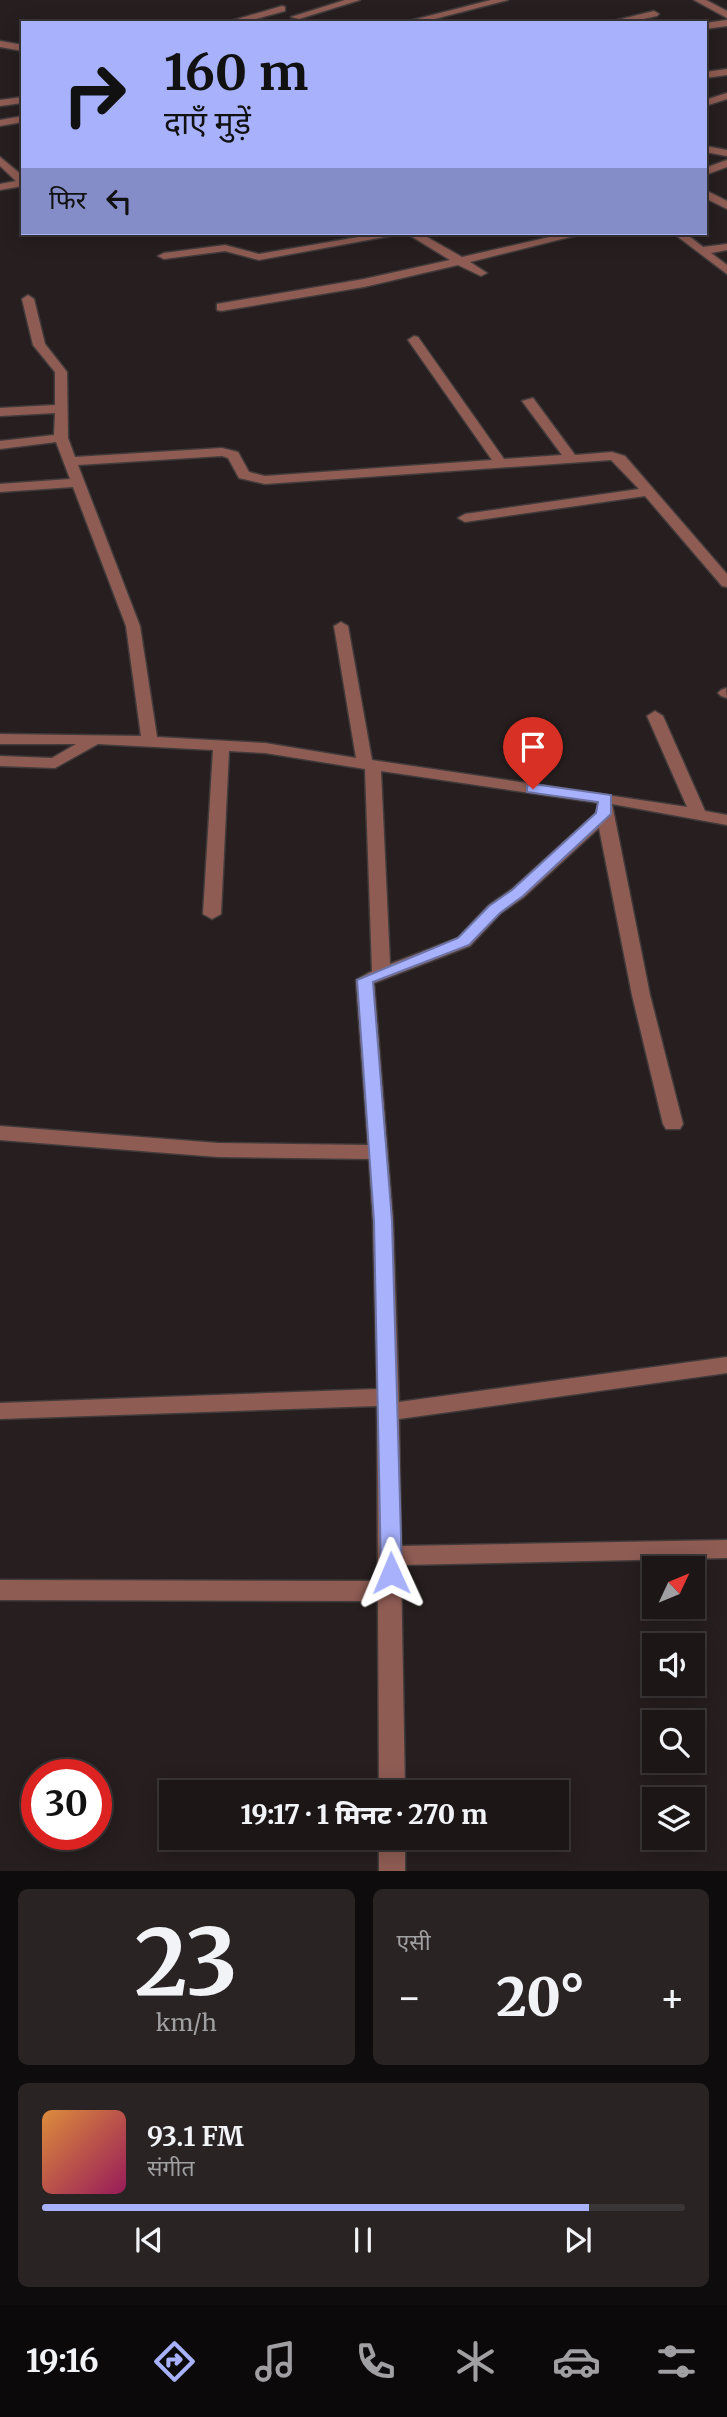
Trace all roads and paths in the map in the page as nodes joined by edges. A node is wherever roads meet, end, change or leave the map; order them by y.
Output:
1 (264, 0) edge
2 (355, 0) edge
3 (503, 0) edge
4 (699, 0) edge
5 (282, 9) junction
6 (654, 14) dead end
7 (727, 15) edge
8 (296, 17) junction
9 (237, 21) edge
10 (303, 21) edge
11 (414, 21) edge
12 (620, 21) edge
13 (727, 23) edge
14 (707, 26) edge
15 (2, 45) edge
16 (21, 48) edge
17 (727, 72) edge
18 (707, 75) edge
19 (727, 96) edge
20 (21, 100) edge
21 (707, 102) edge
22 (0, 103) edge
23 (21, 119) edge
24 (0, 123) edge
25 (707, 149) edge
26 (727, 153) edge
27 (0, 160) edge
28 (727, 163) edge
29 (707, 172) edge
30 (21, 181) edge
31 (21, 183) edge
32 (0, 187) edge
33 (707, 194) edge
34 (727, 206) edge
35 (389, 235) edge
36 (415, 235) edge
37 (572, 235) dead end
38 (681, 235) edge
39 (727, 247) edge
40 (701, 251) junction
41 (164, 256) dead end
42 (460, 261) junction
43 (727, 271) edge
44 (481, 273) dead end
45 (28, 299) dead end
46 (221, 307) dead end
47 (414, 340) dead end
48 (528, 401) dead end
49 (61, 409) junction
50 (0, 412) edge
51 (61, 438) junction
52 (0, 445) edge
53 (571, 458) junction
54 (70, 461) junction
55 (501, 464) junction
56 (78, 483) junction
57 (0, 488) edge
58 (648, 492) junction
59 (465, 518) dead end
60 (721, 566) edge
61 (727, 583) edge
62 (341, 626) dead end
63 (655, 716) dead end
64 (0, 739) edge
65 (95, 739) junction
66 (150, 741) junction
67 (221, 746) junction
68 (0, 761) edge
69 (369, 764) junction
70 (605, 806) junction
71 (698, 814) junction
72 (727, 820) edge
73 (212, 914) dead end
74 (381, 972) junction
75 (673, 1124) dead end
76 (0, 1133) edge
77 (378, 1152) junction
78 (727, 1365) edge
79 (388, 1404) junction
80 (0, 1411) edge
81 (727, 1549) edge
82 (391, 1556) junction
83 (0, 1590) edge
84 (391, 1591) junction
85 (392, 1780) edge
86 (392, 1850) edge
87 (392, 1871) edge

1 - 5 street
2 - 8 street
3 - 11 street
4 - 7 street
5 - 8 street
5 - 9 street
6 - 12 street
8 - 10 street
13 - 14 street
15 - 16 street
17 - 18 street
19 - 21 street
20 - 22 street
23 - 24 street
25 - 26 street
27 - 30 street
28 - 29 street
31 - 32 street
33 - 34 street
35 - 41 street
36 - 42 street
37 - 42 street
38 - 40 street
39 - 40 street
40 - 43 street
42 - 44 street
42 - 46 street
45 - 49 street
47 - 55 street
48 - 53 street
49 - 50 street
49 - 51 street
51 - 52 street
51 - 54 street
53 - 55 street
53 - 58 street
54 - 55 street
54 - 56 street
56 - 57 street
56 - 66 street
58 - 59 street
58 - 60 street
60 - 61 street
62 - 69 street
63 - 71 street
64 - 65 street
65 - 66 street
65 - 68 street
66 - 67 street
67 - 69 street
67 - 73 street
69 - 70 street
69 - 74 street
70 - 71 street
70 - 74 street
70 - 75 street
71 - 72 street
74 - 77 street
76 - 77 street
77 - 79 street
78 - 79 street
79 - 80 street
79 - 82 street
81 - 82 street
82 - 84 street
83 - 84 street
84 - 85 street
86 - 87 street

